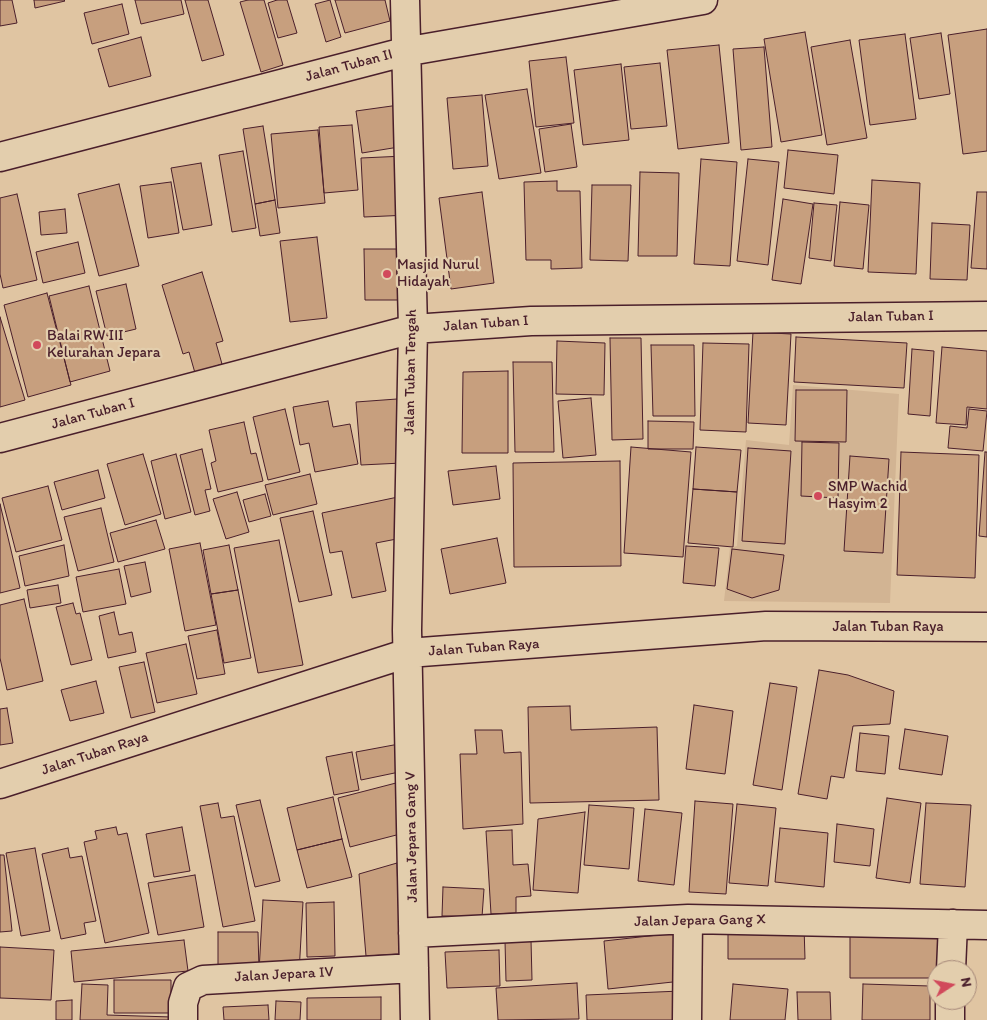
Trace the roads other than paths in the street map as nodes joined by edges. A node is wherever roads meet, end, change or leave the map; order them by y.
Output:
1 (405, 0) edge
2 (703, 0) edge
3 (404, 52) junction
4 (0, 157) edge
5 (987, 316) edge
6 (412, 329) junction
7 (0, 438) edge
8 (987, 627) edge
9 (408, 653) junction
10 (0, 784) edge
11 (688, 919) junction
12 (953, 924) junction
13 (987, 925) edge
14 (413, 933) junction
15 (952, 960) edge
16 (414, 968) junction
17 (183, 1020) edge
18 (415, 1020) edge
19 (687, 1020) edge

1 - 3 street, Jalan Tuban Tengah
2 - 3 street, Jalan Tuban II
3 - 4 street, Jalan Tuban II
3 - 6 street, Jalan Tuban Tengah
5 - 6 street, Jalan Tuban I
6 - 7 street, Jalan Tuban I
6 - 9 street, Jalan Tuban Tengah
8 - 9 street, Jalan Tuban Raya
9 - 10 street, Jalan Tuban Raya
9 - 14 street, Jalan Jepara Gang V
11 - 12 street, Jalan Jepara Gang X
11 - 14 street, Jalan Jepara Gang X
11 - 19 street
12 - 13 street, Jalan Jepara Gang X
12 - 15 street
14 - 16 street, Jalan Jepara Gang V
16 - 17 street, Jalan Jepara IV
16 - 18 street, Jalan Jepara Gang V

